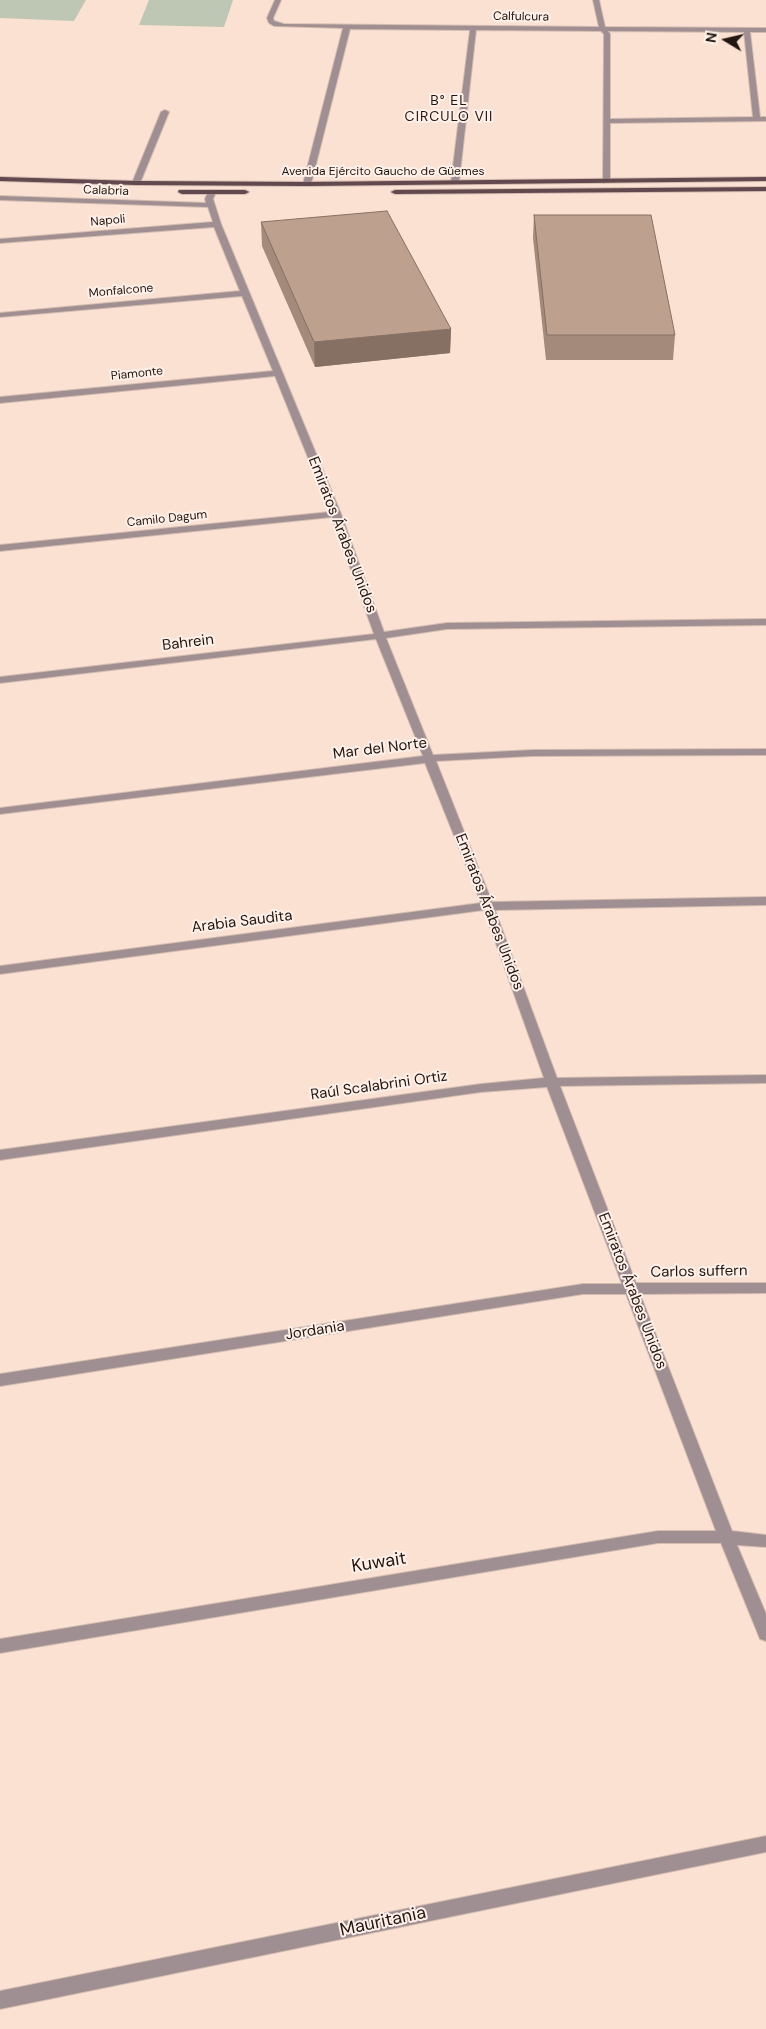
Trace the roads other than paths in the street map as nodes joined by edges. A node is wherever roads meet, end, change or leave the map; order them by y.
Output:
1 (278, 0) edge
2 (596, 0) edge
3 (347, 27) junction
4 (473, 28) junction
5 (604, 29) junction
6 (747, 30) junction
7 (766, 30) edge
8 (165, 112) dead end
9 (757, 119) junction
10 (766, 119) edge
11 (607, 121) junction
12 (0, 179) edge
13 (766, 179) edge
14 (606, 181) junction
15 (455, 182) junction
16 (136, 183) junction
17 (307, 184) junction
18 (0, 188) edge
19 (17, 188) dead end
20 (766, 189) edge
21 (80, 190) dead end
22 (212, 192) junction
23 (0, 198) edge
24 (211, 205) junction
25 (218, 224) junction
26 (0, 241) edge
27 (244, 293) junction
28 (0, 315) edge
29 (277, 373) junction
30 (0, 400) edge
31 (336, 514) junction
32 (0, 548) edge
33 (766, 622) edge
34 (380, 636) junction
35 (0, 680) edge
36 (766, 752) edge
37 (428, 758) junction
38 (0, 811) edge
39 (766, 901) edge
40 (488, 906) junction
41 (0, 970) edge
42 (766, 1079) edge
43 (552, 1082) junction
44 (0, 1155) edge
45 (766, 1288) edge
46 (631, 1289) junction
47 (0, 1380) edge
48 (726, 1537) junction
49 (766, 1541) edge
50 (766, 1634) edge
51 (0, 1646) edge
52 (766, 1844) edge
53 (0, 2000) edge

1 - 3 street, Calfulcura
2 - 5 street
3 - 4 street, Calfulcura
3 - 17 street
4 - 5 street, Calfulcura
4 - 15 street
5 - 6 street, Calfulcura
5 - 11 street
6 - 7 street, Calfulcura
6 - 9 street
8 - 16 street
9 - 10 street
9 - 11 street
11 - 14 street
12 - 16 main road, Avenida Ejército Gaucho de Güemes
13 - 14 main road, Avenida Ejército Gaucho de Güemes
14 - 15 main road, Avenida Ejército Gaucho de Güemes
15 - 17 main road, Avenida Ejército Gaucho de Güemes
16 - 17 main road, Avenida Ejército Gaucho de Güemes
18 - 19 main road
20 - 22 main road, Avenida Ejército Gaucho de Güemes
21 - 22 main road, Avenida Ejército Gaucho de Güemes
22 - 24 street, Emiratos Árabes Unidos
23 - 24 street, Calabria
24 - 25 street, Emiratos Árabes Unidos
25 - 26 street, Napoli
25 - 27 street, Emiratos Árabes Unidos
27 - 28 street, Monfalcone
27 - 29 street, Emiratos Árabes Unidos
29 - 30 street, Piamonte
29 - 31 street, Emiratos Árabes Unidos
31 - 32 street, Camilo Dagum
31 - 34 street, Emiratos Árabes Unidos
33 - 34 street, Bahrein
34 - 35 street, Bahrein
34 - 37 street, Emiratos Árabes Unidos
36 - 37 street, Mar del Norte
37 - 38 street, Mar del Norte
37 - 40 street, Emiratos Árabes Unidos
39 - 40 street, Arabia Saudita
40 - 41 street, Arabia Saudita
40 - 43 street, Emiratos Árabes Unidos
42 - 43 street, Raúl Scalabrini Ortiz
43 - 44 street, Raúl Scalabrini Ortiz
43 - 46 street, Emiratos Árabes Unidos
45 - 46 street, Carlos suffern
46 - 47 street, Jordania
46 - 48 street, Emiratos Árabes Unidos
48 - 49 street, Kuwait
48 - 50 street, Emiratos Árabes Unidos
48 - 51 street, Kuwait
52 - 53 street, Mauritania

